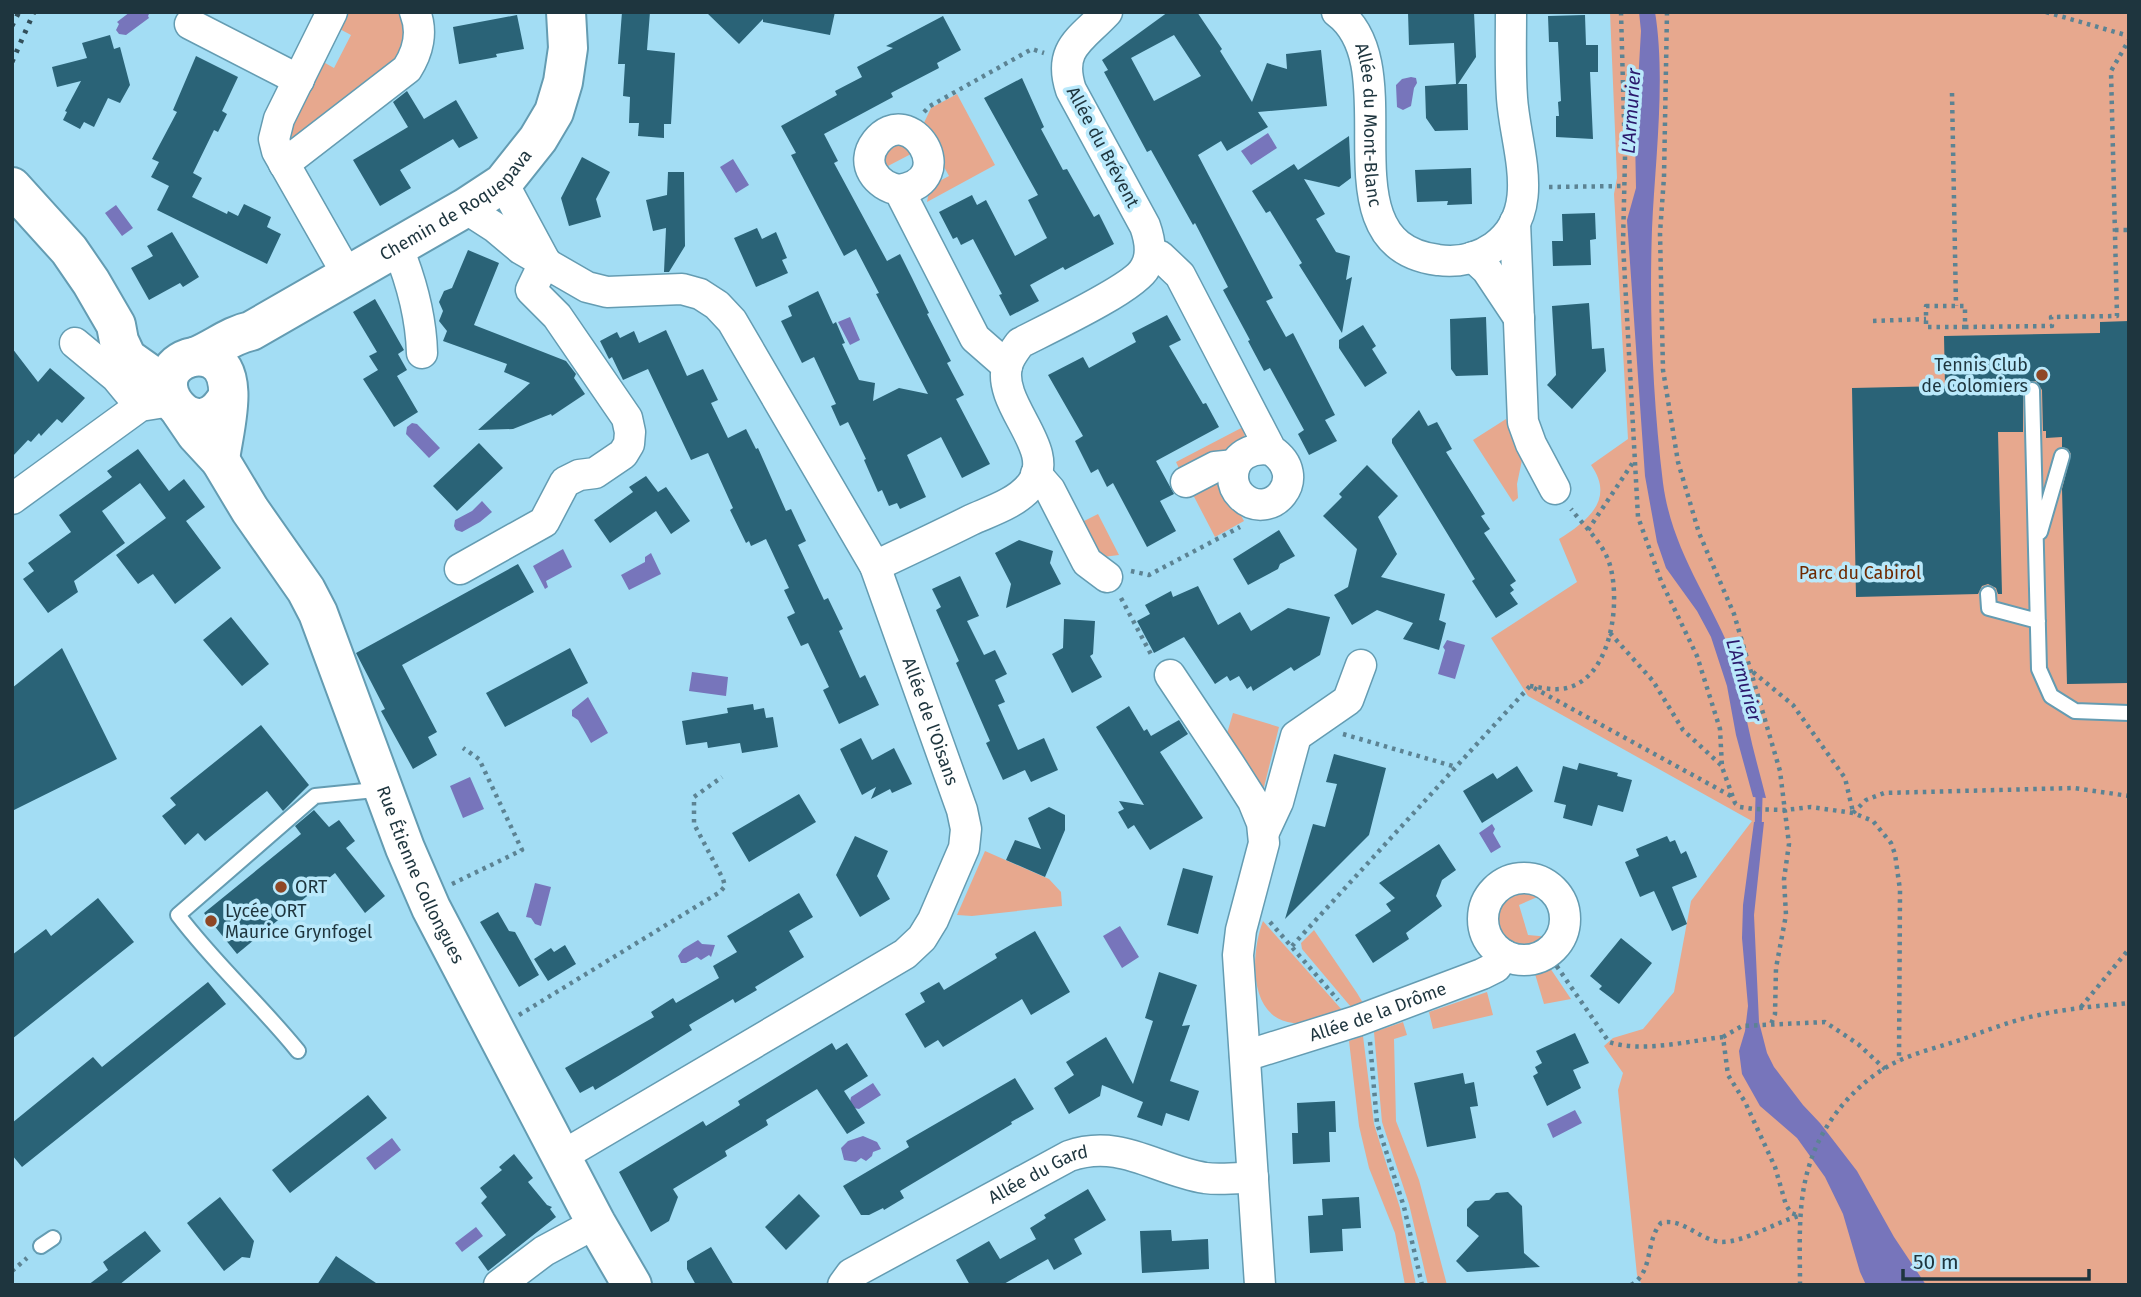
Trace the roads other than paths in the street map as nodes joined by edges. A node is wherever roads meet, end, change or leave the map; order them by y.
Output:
1 (332, 12) edge
2 (415, 12) edge
3 (566, 12) edge
4 (1107, 12) edge
5 (1337, 12) edge
6 (1511, 12) edge
7 (190, 24) dead end
8 (299, 80) junction
9 (284, 164) junction
10 (503, 183) junction
11 (12, 187) edge
12 (899, 190) junction
13 (465, 208) junction
14 (1515, 222) junction
15 (397, 246) junction
16 (1150, 254) junction
17 (1473, 257) junction
18 (545, 261) junction
19 (347, 274) junction
20 (1519, 318) junction
21 (251, 331) junction
22 (75, 344) dead end
23 (422, 353) dead end
24 (1007, 366) junction
25 (174, 387) junction
26 (228, 389) junction
27 (2032, 390) dead end
28 (1271, 450) junction
29 (2062, 456) dead end
30 (220, 460) junction
31 (1235, 465) junction
32 (1037, 474) junction
33 (1186, 482) dead end
34 (1555, 489) road end
35 (12, 499) edge
36 (2036, 546) junction
37 (875, 566) junction
38 (460, 569) dead end
39 (1107, 577) road end
40 (1988, 594) dead end
41 (2038, 621) junction
42 (1361, 665) dead end
43 (1170, 675) road end
44 (2129, 713) edge
45 (382, 784) junction
46 (1264, 832) junction
47 (1504, 954) junction
48 (298, 1051) dead end
49 (1245, 1056) junction
50 (562, 1156) junction
51 (1253, 1177) junction
52 (596, 1223) junction
53 (499, 1285) edge
54 (632, 1285) edge
55 (843, 1285) edge
56 (1260, 1285) edge

1 - 8 street
2 - 9 street
3 - 10 main road, Chemin de Roquepava
4 - 16 street, Allée du Brévent
5 - 17 street, Allée du Mont-Blanc
6 - 14 street, Allée du Mont-Blanc
7 - 8 street
8 - 9 street
9 - 19 street
10 - 13 main road, Chemin de Roquepava
10 - 18 street, Allée de l'Oisans
11 - 25 main road, Rue Étienne Collongues
12 - 12 street
12 - 24 street
13 - 15 main road, Chemin de Roquepava
13 - 18 street, Allée de l'Oisans
14 - 17 street, Allée du Mont-Blanc
14 - 20 street, Allée du Mont-Blanc
15 - 19 main road, Chemin de Roquepava
15 - 23 street
16 - 24 street
16 - 28 street
17 - 20 street
18 - 37 street, Allée de l'Oisans
18 - 38 street
19 - 21 main road, Chemin de Roquepava
20 - 34 street, Allée du Mont-Blanc
21 - 25 main road, Chemin de Roquepava
21 - 26 main road
22 - 25 street
24 - 32 street
25 - 26 main road
25 - 26 main road
25 - 30 main road, Rue Étienne Collongues
25 - 35 street
26 - 30 main road
27 - 36 lane
28 - 31 street
28 - 31 street
29 - 36 lane
30 - 45 main road, Rue Étienne Collongues
31 - 33 street
32 - 37 street
32 - 39 street
36 - 41 lane
37 - 50 street, Allée de l'Oisans
40 - 41 lane
41 - 44 lane
42 - 46 street
43 - 46 street
45 - 48 lane
45 - 50 main road, Rue Étienne Collongues
46 - 49 street
47 - 47 street
47 - 49 street, Allée de la Drôme
49 - 51 street
50 - 52 main road, Rue Étienne Collongues
51 - 55 street, Allée du Gard
51 - 56 street
52 - 53 street
52 - 54 main road, Rue Étienne Collongues

